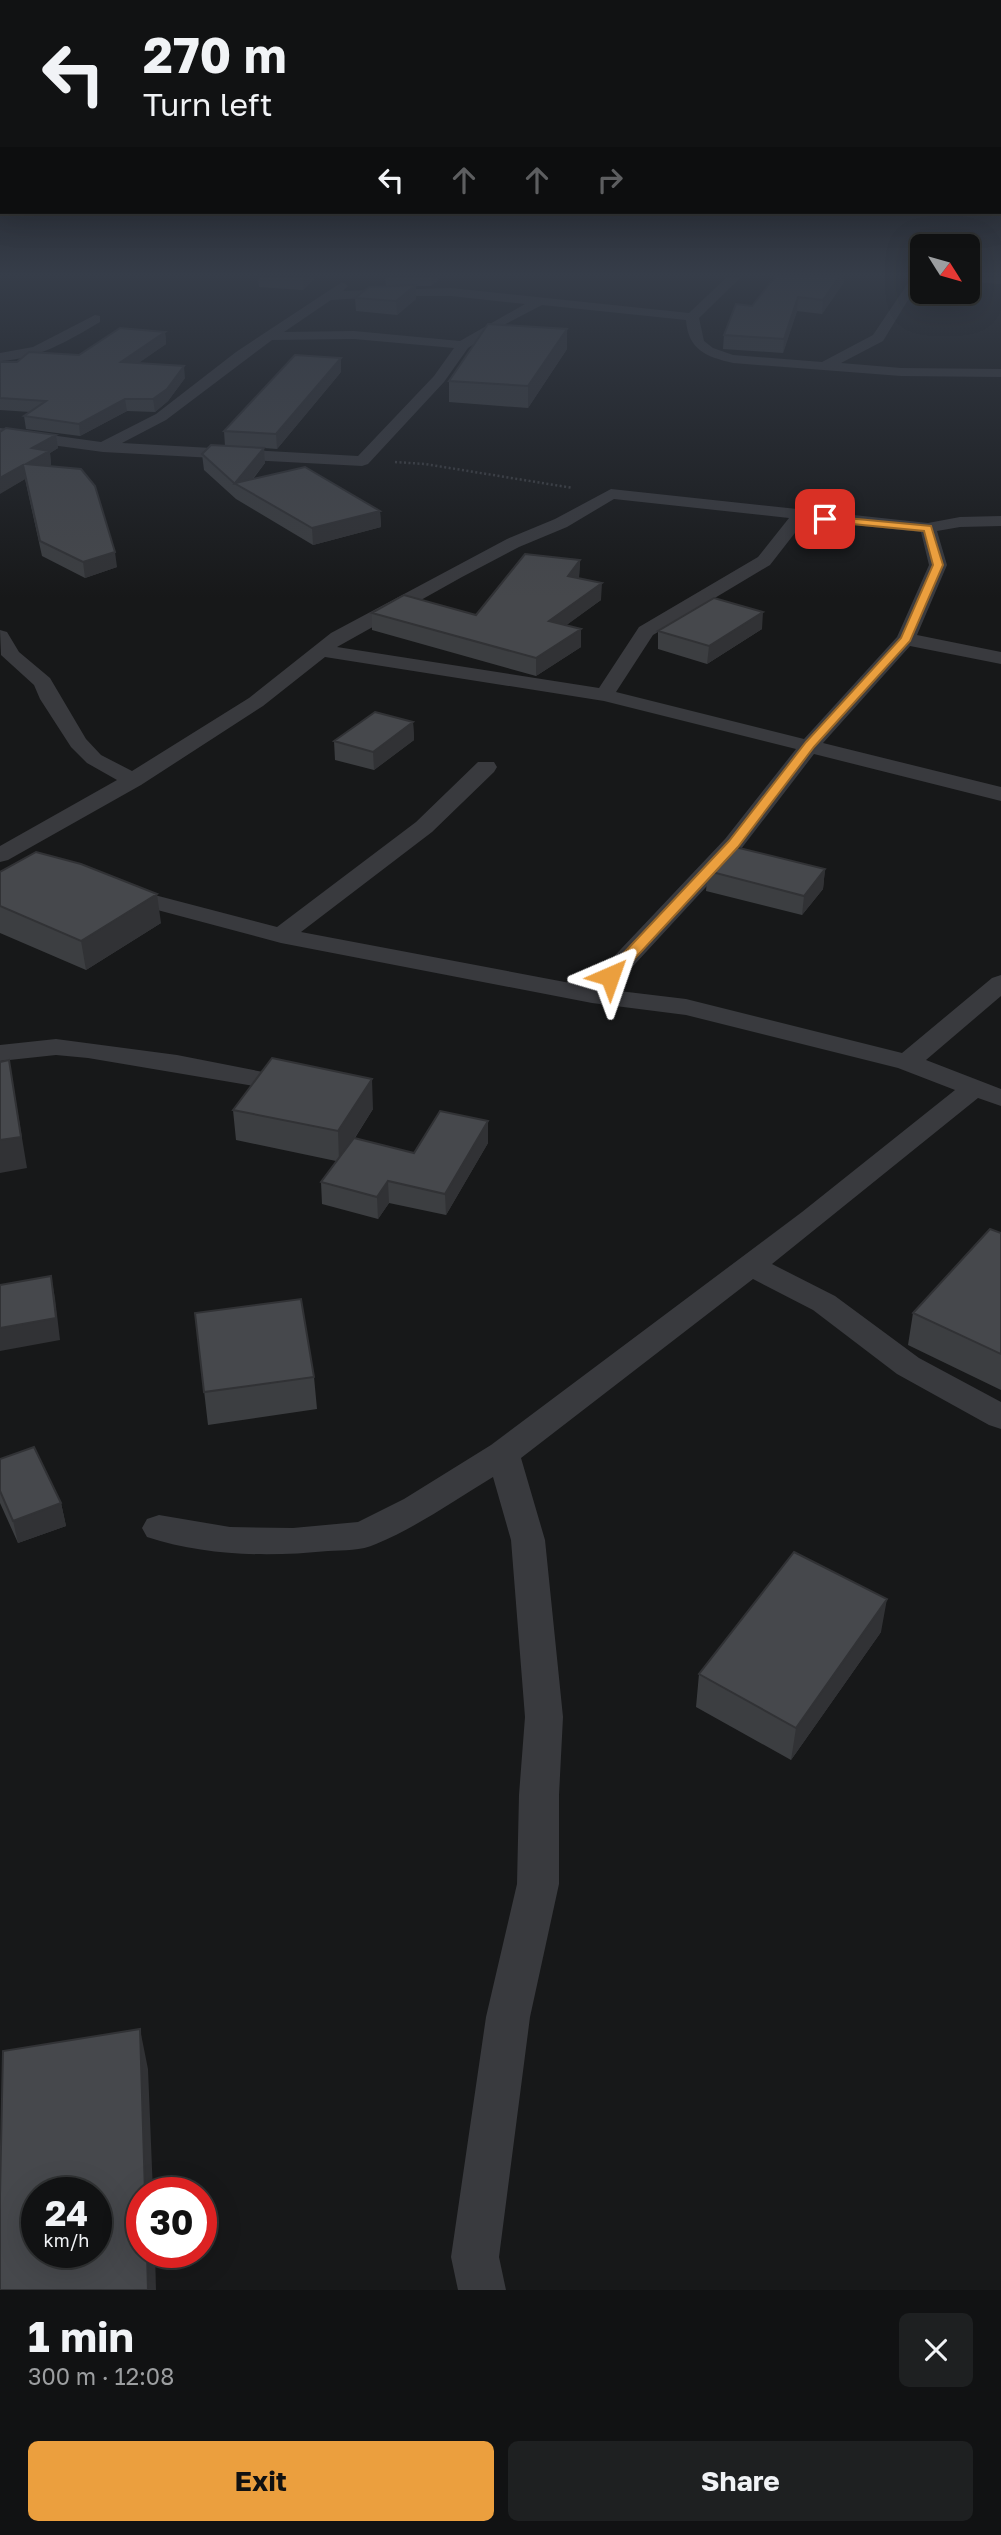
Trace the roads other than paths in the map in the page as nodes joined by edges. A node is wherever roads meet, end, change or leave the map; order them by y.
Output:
1 (206, 384) edge
2 (434, 384) edge
3 (0, 433) edge
4 (103, 447) junction
5 (799, 516) junction
6 (1001, 521) edge
7 (928, 528) junction
8 (0, 636) edge
9 (906, 639) junction
10 (323, 651) junction
11 (1001, 658) edge
12 (604, 695) junction
13 (810, 745) junction
14 (486, 767) dead end
15 (133, 780) junction
16 (1001, 794) edge
17 (0, 857) edge
18 (27, 866) edge
19 (108, 889) edge
20 (281, 936) junction
21 (1001, 983) edge
22 (592, 995) junction
23 (0, 1053) edge
24 (907, 1062) junction
25 (254, 1078) edge
26 (988, 1093) edge
27 (751, 1266) junction
28 (1001, 1417) edge
29 (503, 1454) junction
30 (159, 1528) dead end
31 (482, 2290) edge

1 - 4 street
2 - 4 street
3 - 4 street
5 - 7 street
5 - 10 street
5 - 12 street
6 - 7 street
7 - 9 street
8 - 15 street
9 - 11 street
9 - 13 street
10 - 12 street
10 - 15 street
12 - 13 street
13 - 16 street
13 - 22 street
14 - 20 street
15 - 17 street
17 - 18 street
19 - 20 street
20 - 22 street
21 - 24 street
22 - 24 street
23 - 25 street
24 - 26 street
26 - 27 street
27 - 28 street
27 - 29 street
29 - 30 street
29 - 31 street

